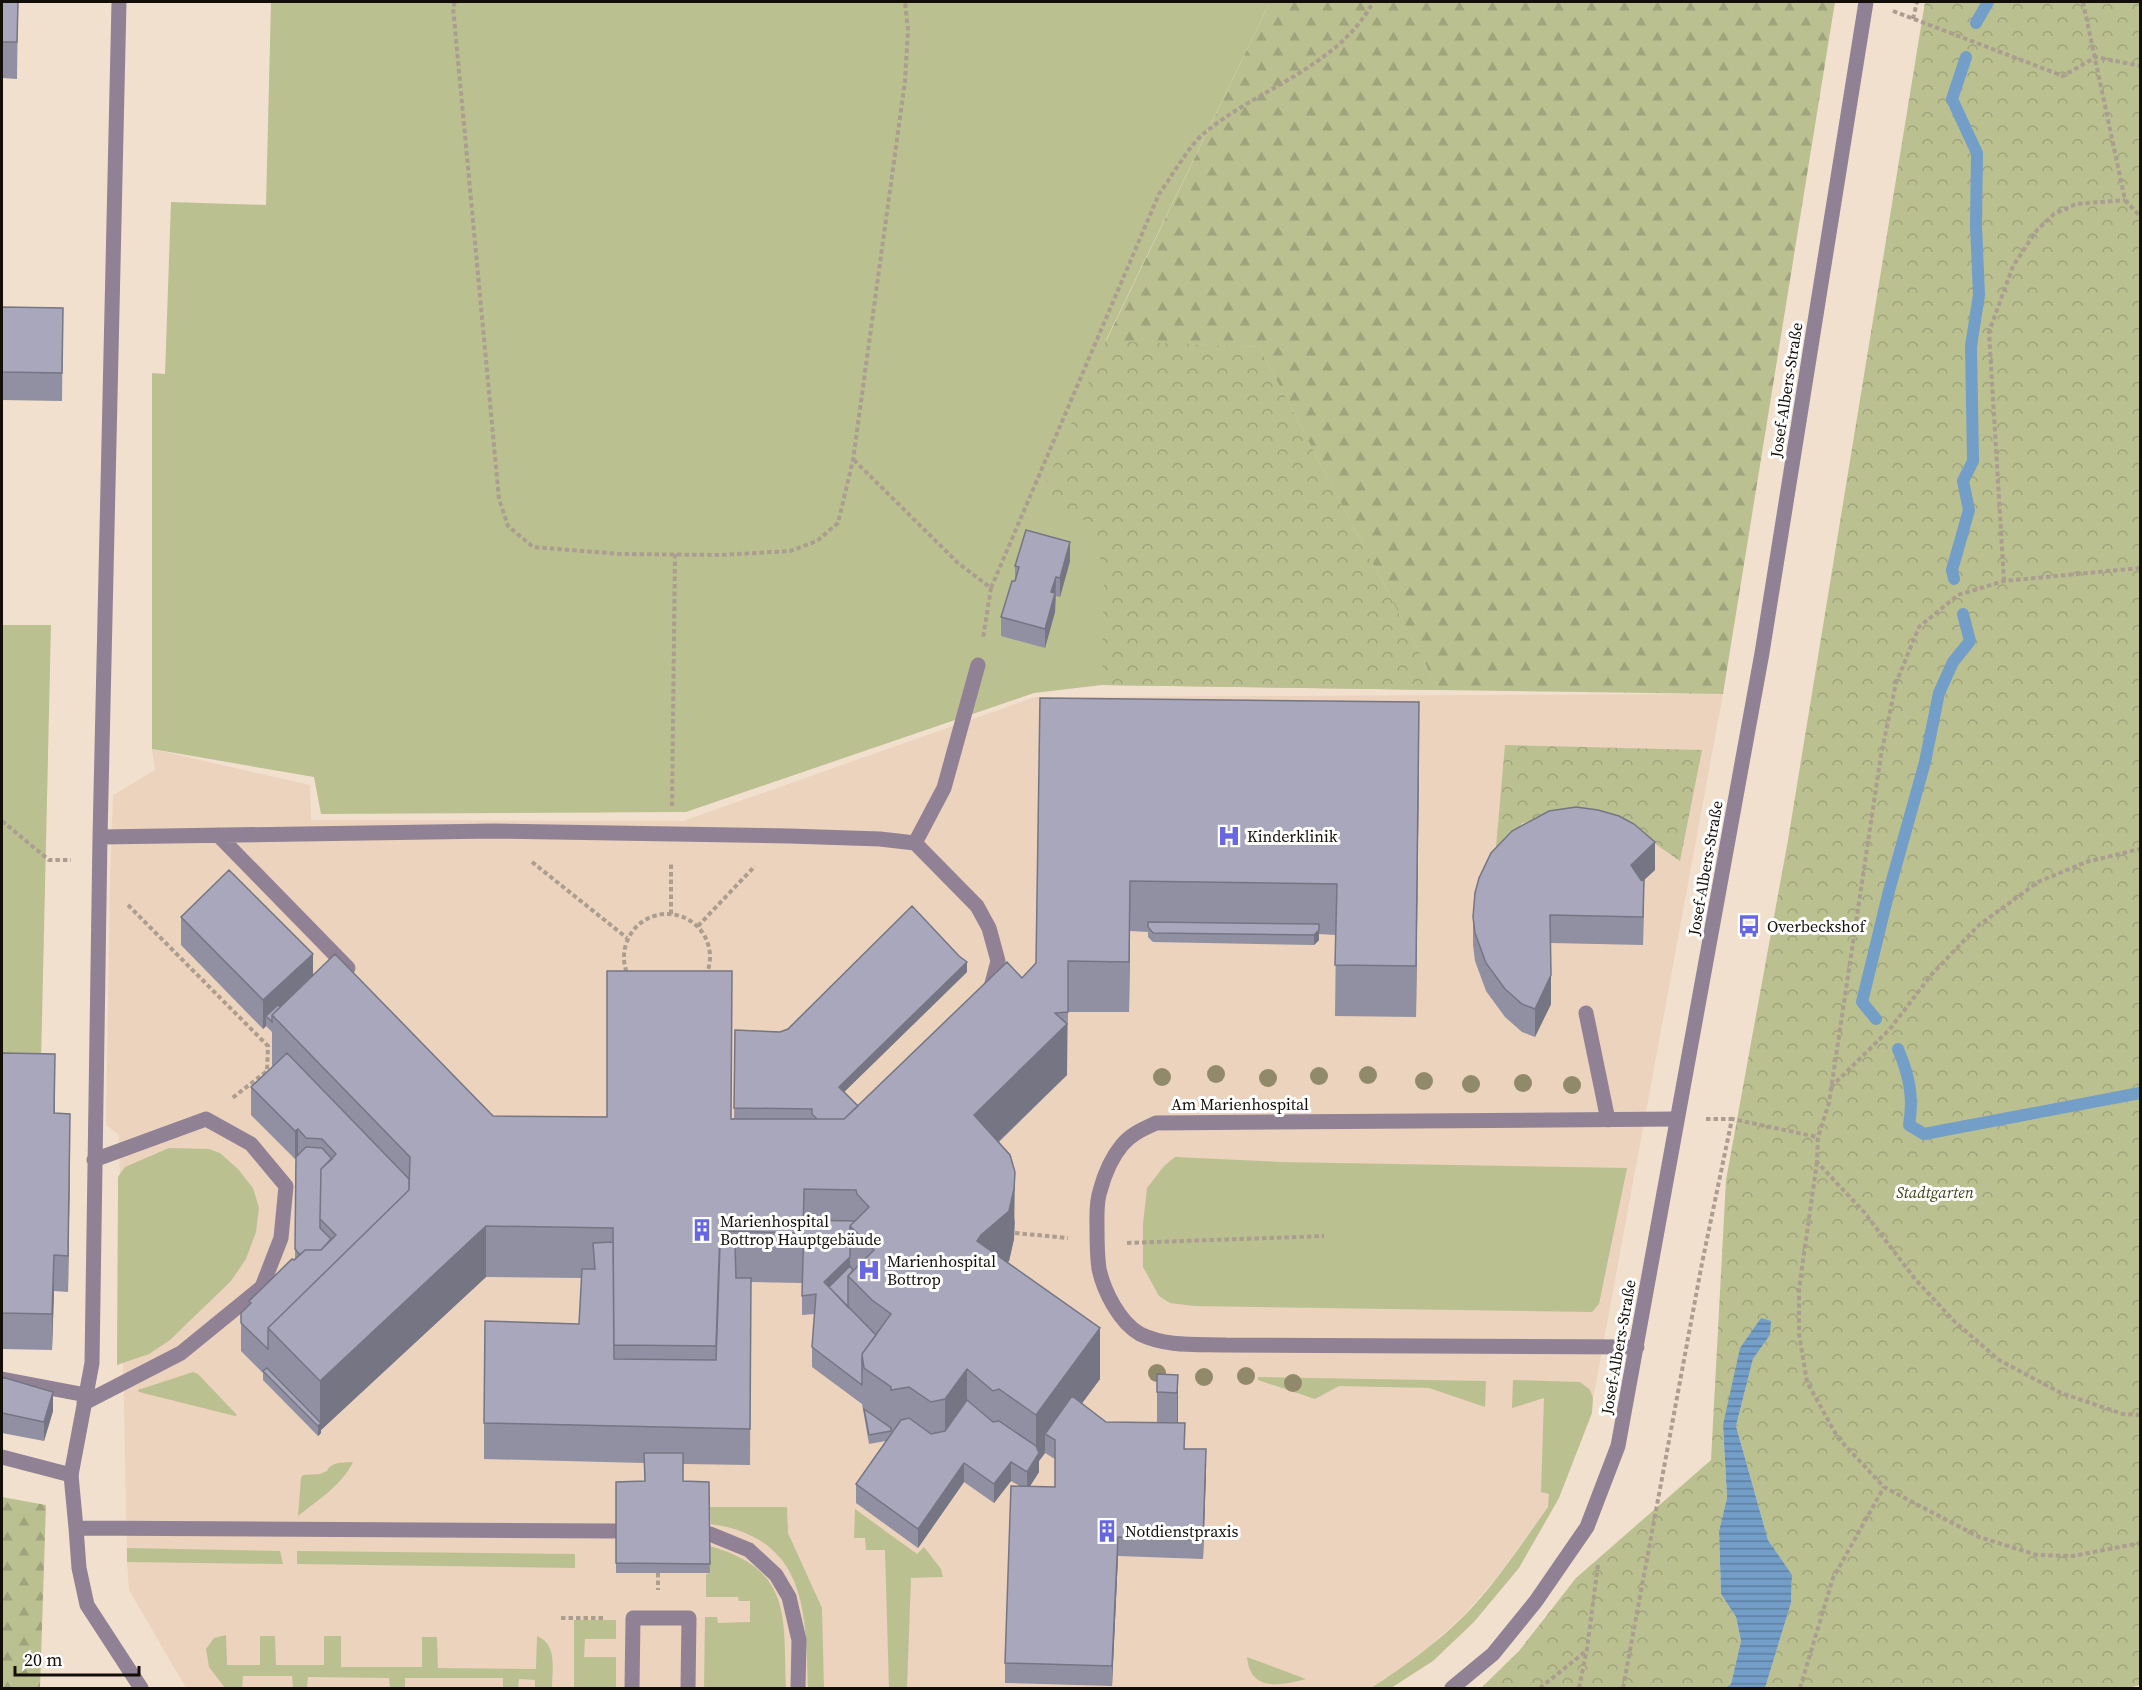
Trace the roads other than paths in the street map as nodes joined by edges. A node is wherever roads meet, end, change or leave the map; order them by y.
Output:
1 (119, 2) edge
2 (1866, 2) edge
3 (978, 665) road end
4 (218, 835) junction
5 (100, 837) junction
6 (915, 843) junction
7 (359, 979) edge
8 (990, 991) edge
9 (1586, 1013) dead end
10 (1676, 1119) junction
11 (1608, 1120) junction
12 (94, 1161) junction
13 (1637, 1347) junction
14 (2, 1379) edge
15 (85, 1399) junction
16 (2, 1457) edge
17 (71, 1475) junction
18 (76, 1528) junction
19 (614, 1532) edge
20 (710, 1534) edge
21 (141, 1689) edge
22 (632, 1689) edge
23 (688, 1689) edge
24 (798, 1689) edge
25 (1452, 1689) edge

1 - 5 street
2 - 10 street, Josef-Albers-Straße
3 - 6 street
4 - 5 street
4 - 6 street
4 - 7 street
5 - 12 street
6 - 8 street
9 - 11 street
10 - 11 street, Am Marienhospital
10 - 13 street, Josef-Albers-Straße
11 - 13 street, Am Marienhospital
12 - 15 street
12 - 15 street
13 - 25 street, Josef-Albers-Straße
14 - 15 street
15 - 17 street
16 - 17 street
17 - 18 street
18 - 19 street
18 - 21 street
20 - 24 street
22 - 23 street

